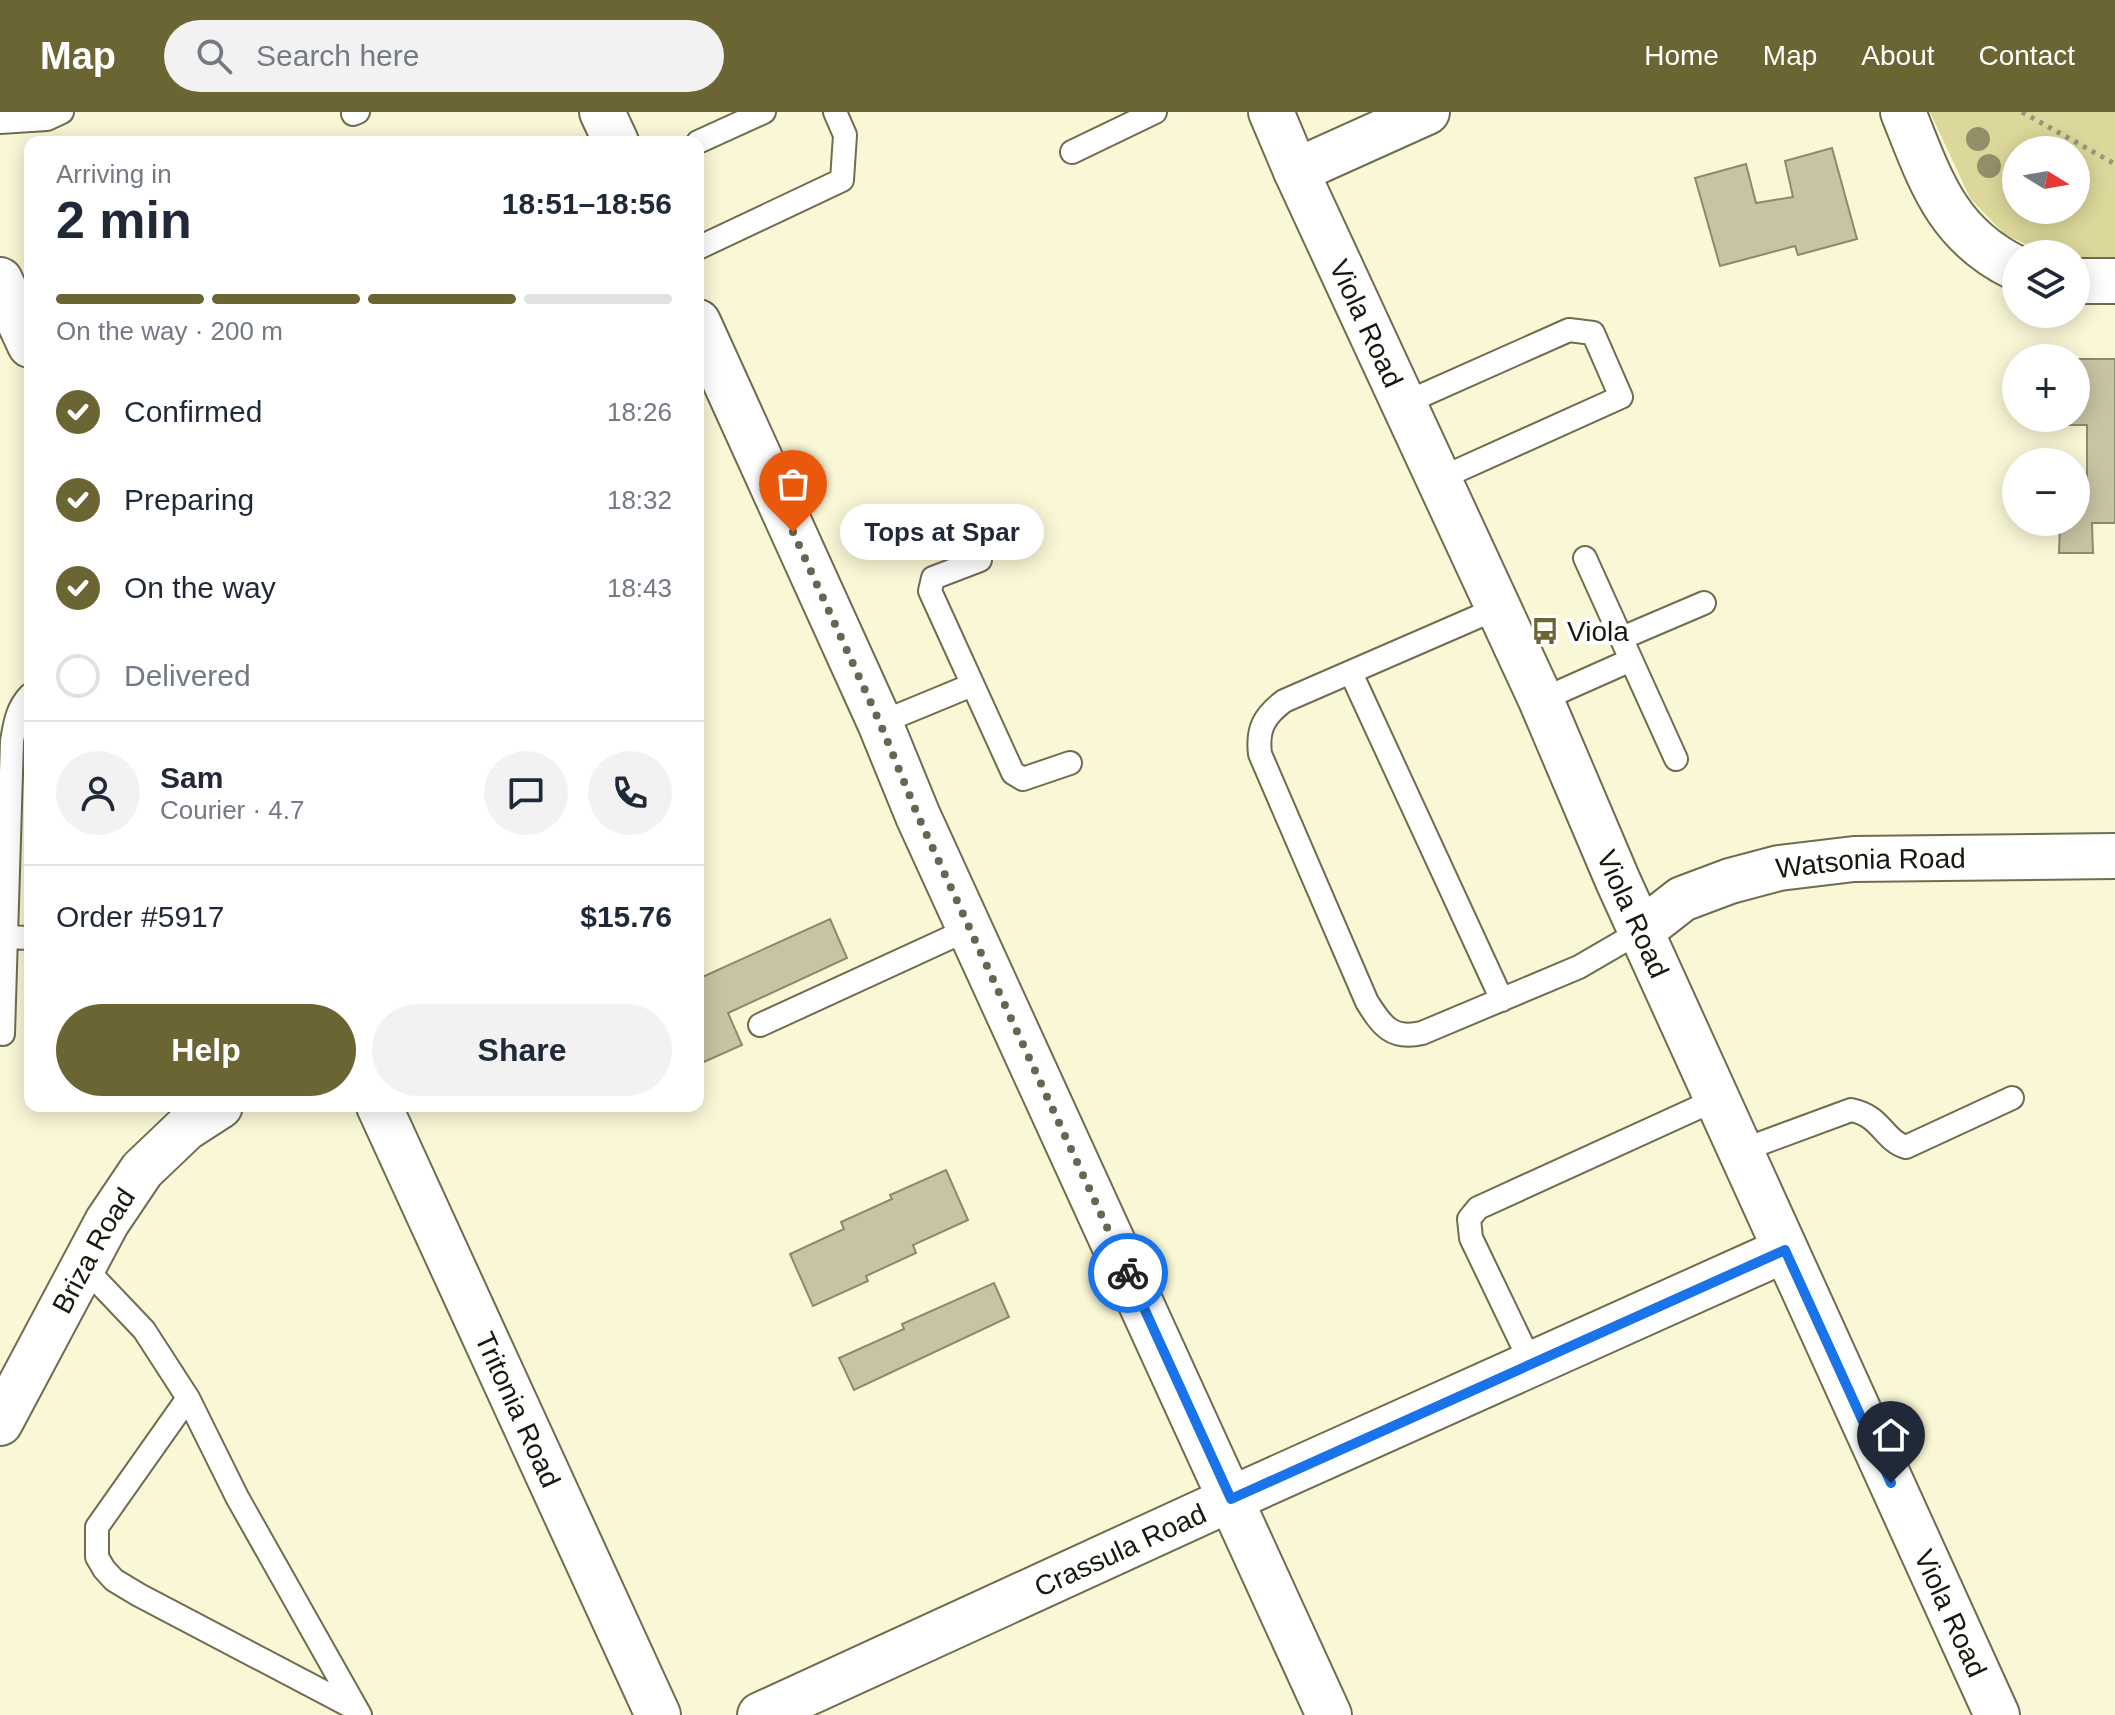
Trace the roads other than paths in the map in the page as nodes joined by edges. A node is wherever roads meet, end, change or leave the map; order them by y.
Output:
1 (62, 112) edge
2 (602, 112) edge
3 (764, 112) edge
4 (835, 112) edge
5 (1155, 112) edge
6 (1271, 112) edge
7 (1427, 112) edge
8 (1903, 112) edge
9 (0, 122) edge
10 (613, 136) edge
11 (704, 139) edge
12 (1072, 152) dead end
13 (1296, 171) junction
14 (704, 245) edge
15 (2002, 261) edge
16 (0, 280) edge
17 (2090, 281) edge
18 (2115, 281) edge
19 (24, 332) edge
20 (704, 335) edge
21 (1405, 403) junction
22 (1439, 479) junction
23 (1585, 558) dead end
24 (980, 560) dead end
25 (1704, 603) dead end
26 (1498, 608) junction
27 (1622, 638) junction
28 (1631, 660) junction
29 (1351, 673) junction
30 (972, 685) junction
31 (1541, 700) junction
32 (24, 705) edge
33 (880, 723) junction
34 (1676, 759) dead end
35 (1070, 763) dead end
36 (2115, 856) edge
37 (969, 929) junction
38 (1641, 931) junction
39 (6, 937) junction
40 (24, 938) edge
41 (1502, 1000) junction
42 (760, 1025) dead end
43 (3, 1034) dead end
44 (2012, 1098) dead end
45 (1717, 1099) junction
46 (211, 1112) edge
47 (382, 1112) edge
48 (1740, 1151) junction
49 (1785, 1250) junction
50 (84, 1267) junction
51 (1532, 1365) junction
52 (188, 1398) junction
53 (0, 1423) edge
54 (1231, 1499) junction
55 (359, 1712) edge
56 (658, 1715) edge
57 (760, 1715) edge
58 (1329, 1715) edge
59 (1997, 1715) edge

1 - 9 lane
2 - 10 street
3 - 11 lane
4 - 14 lane
5 - 12 lane
6 - 13 street, Viola Road
7 - 13 street
8 - 15 street
13 - 21 street, Viola Road
16 - 19 street
17 - 18 street
20 - 33 street
21 - 22 street, Viola Road
21 - 22 lane
22 - 26 street, Viola Road
23 - 27 lane
24 - 30 lane
25 - 27 lane
26 - 29 lane
26 - 31 street, Viola Road
27 - 28 lane
28 - 31 lane
28 - 34 lane
29 - 41 lane
29 - 41 lane
30 - 33 lane
30 - 35 lane
31 - 38 street, Viola Road
32 - 39 lane
33 - 37 street
36 - 38 street, Watsonia Road
37 - 42 lane
37 - 54 street
38 - 41 lane
38 - 45 street, Viola Road
39 - 40 lane
39 - 43 lane
44 - 48 lane
45 - 48 street, Viola Road
45 - 51 lane
46 - 50 street, Briza Road
47 - 56 street, Tritonia Road
48 - 49 street, Viola Road
49 - 51 street, Crassula Road
49 - 59 street, Viola Road
50 - 52 lane
50 - 53 street, Briza Road
51 - 54 street, Crassula Road
52 - 55 lane
52 - 55 lane
54 - 57 street, Crassula Road
54 - 58 street

